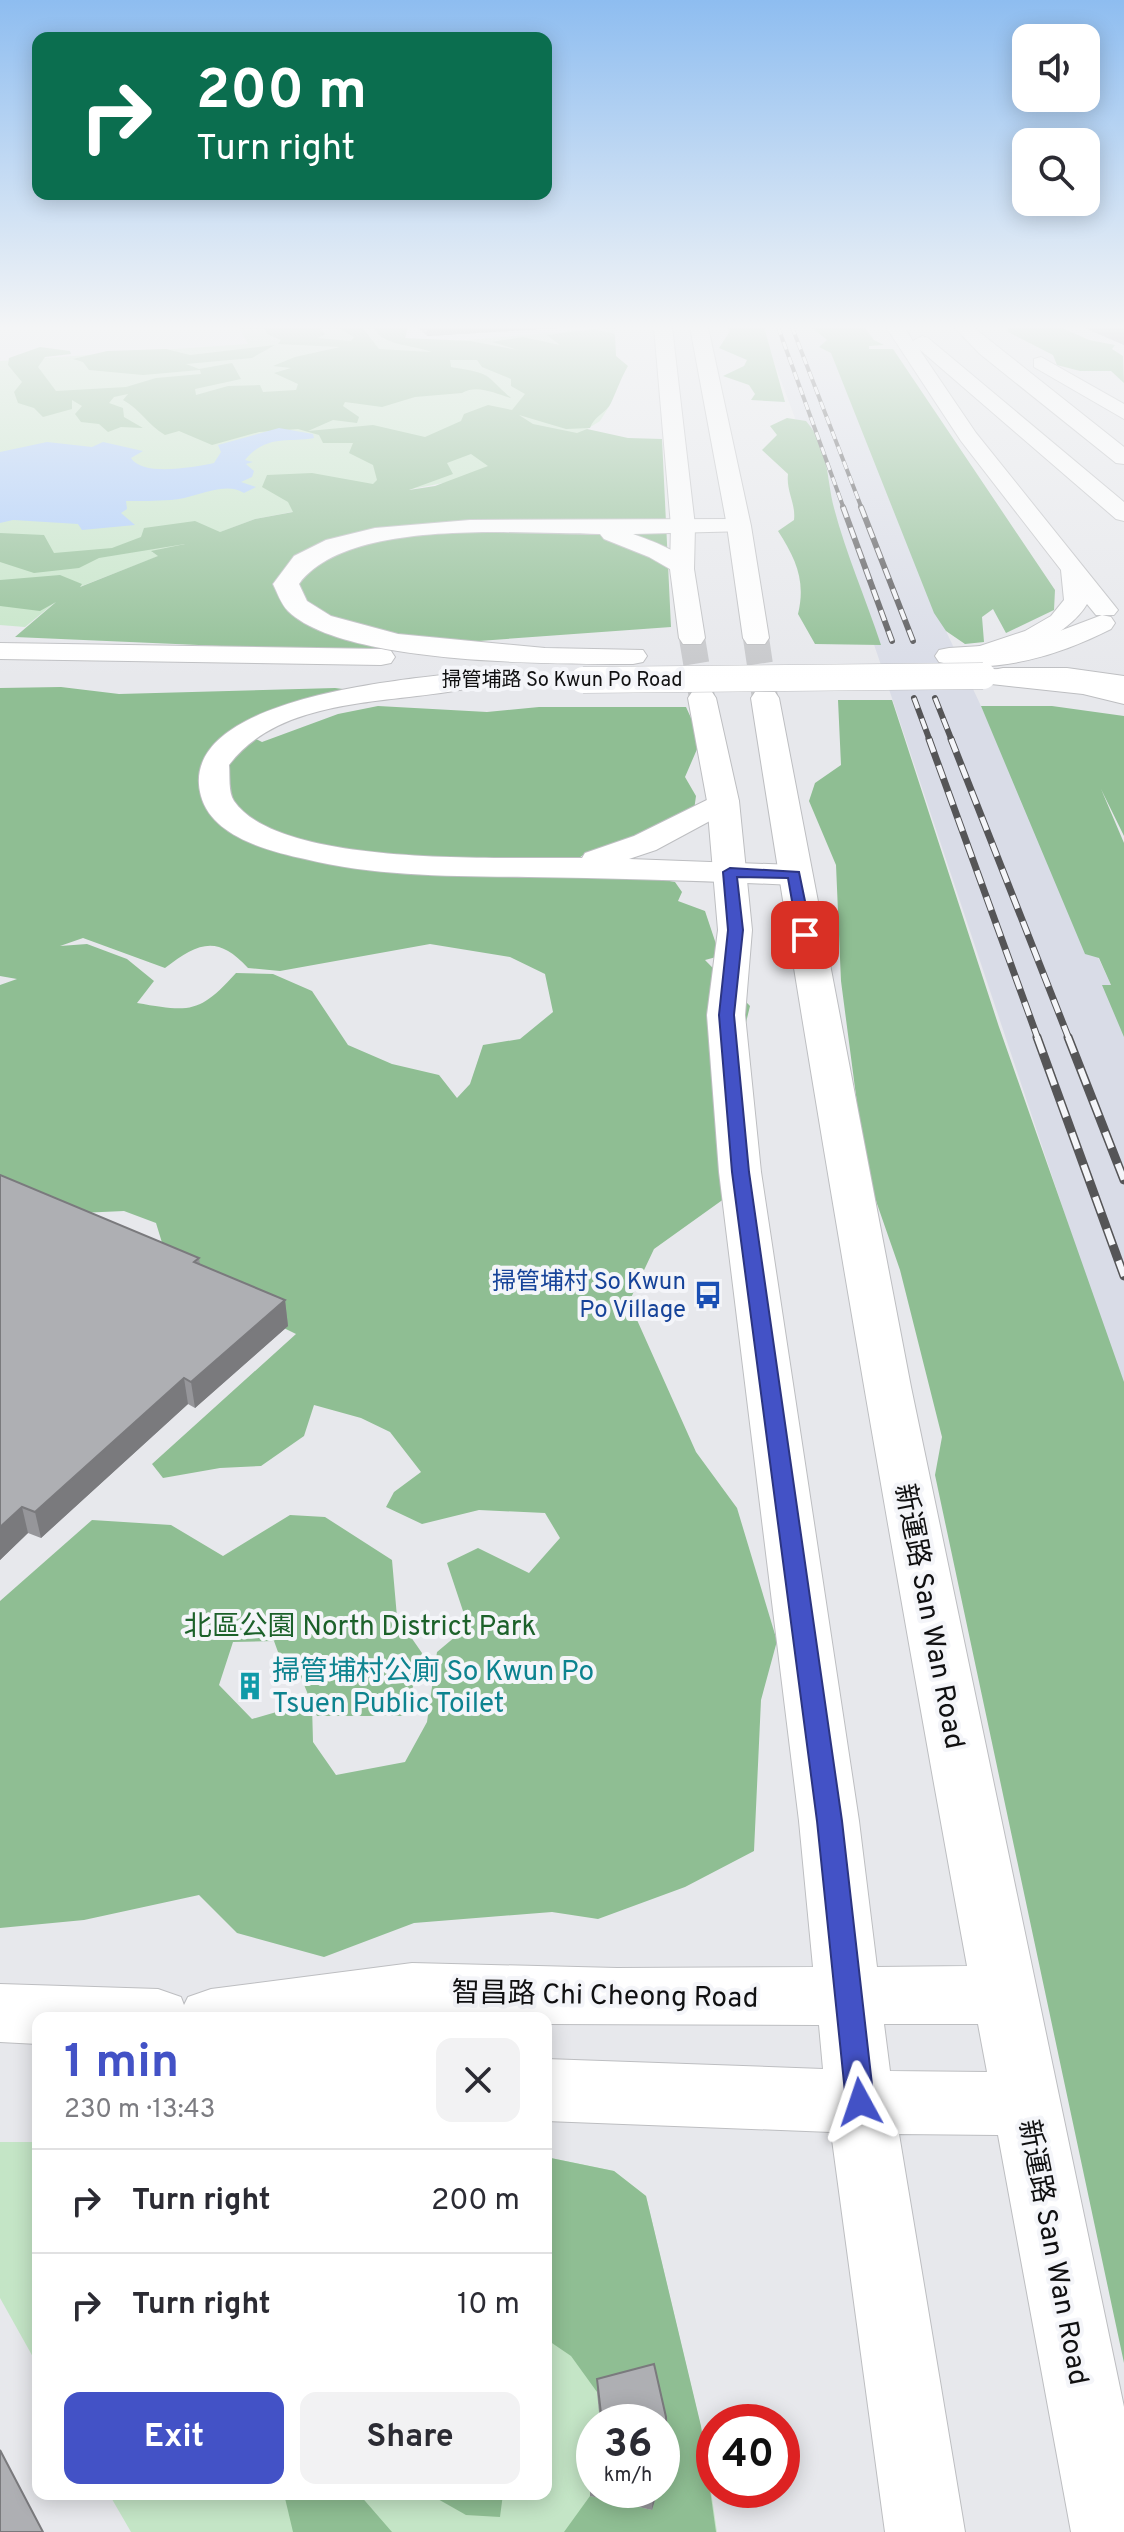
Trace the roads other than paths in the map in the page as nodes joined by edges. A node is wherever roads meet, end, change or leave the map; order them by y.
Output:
1 (675, 445) edge
2 (723, 445) edge
3 (974, 445) edge
4 (1043, 445) edge
5 (1108, 445) edge
6 (1124, 458) edge
7 (1124, 514) edge
8 (683, 526) junction
9 (739, 526) junction
10 (578, 527) junction
11 (682, 569) junction
12 (1073, 570) junction
13 (1110, 609) edge
14 (692, 638) tunnel mouth
15 (756, 638) tunnel mouth
16 (0, 651) edge
17 (545, 656) junction
18 (980, 666) junction
19 (1124, 670) edge
20 (0, 672) edge
21 (470, 680) junction
22 (1124, 684) edge
23 (1124, 696) edge
24 (702, 698) tunnel mouth
25 (765, 698) tunnel mouth
26 (723, 801) junction
27 (563, 868) junction
28 (730, 872) junction
29 (794, 875) junction
30 (850, 1995) junction
31 (1002, 1995) junction
32 (257, 2012) edge
33 (0, 2013) edge
34 (32, 2014) edge
35 (552, 2090) edge
36 (860, 2102) junction
37 (1025, 2104) junction
38 (925, 2532) edge
39 (1111, 2532) edge

1 - 8 main road
2 - 9 main road
3 - 12 main road
4 - 7 main road
5 - 6 main road
8 - 9 main road
8 - 10 main road
8 - 11 main road
9 - 15 main road
10 - 11 main road
10 - 17 main road
11 - 14 main road
12 - 13 main road
12 - 18 main road
13 - 18 main road, 掃管埔路 So Kwun Po Road
13 - 19 main road
16 - 17 main road, 掃管埔路 So Kwun Po Road
17 - 18 main road, 掃管埔路 So Kwun Po Road
18 - 21 main road, 掃管埔路 So Kwun Po Road, bridge
18 - 22 main road, 掃管埔路 So Kwun Po Road
18 - 23 main road
20 - 21 main road, 掃管埔路 So Kwun Po Road
21 - 27 main road
24 - 26 main road
25 - 29 main road, 新運路 San Wan Road
26 - 27 main road
26 - 28 main road
27 - 28 main road
28 - 29 main road
28 - 30 main road
29 - 31 main road, 新運路 San Wan Road
30 - 31 main road, 智昌路 Chi Cheong Road
30 - 32 main road, 智昌路 Chi Cheong Road
30 - 36 main road
31 - 37 main road, 新運路 San Wan Road
33 - 34 main road
35 - 36 main road
36 - 37 main road
36 - 38 main road
37 - 39 main road, 新運路 San Wan Road

